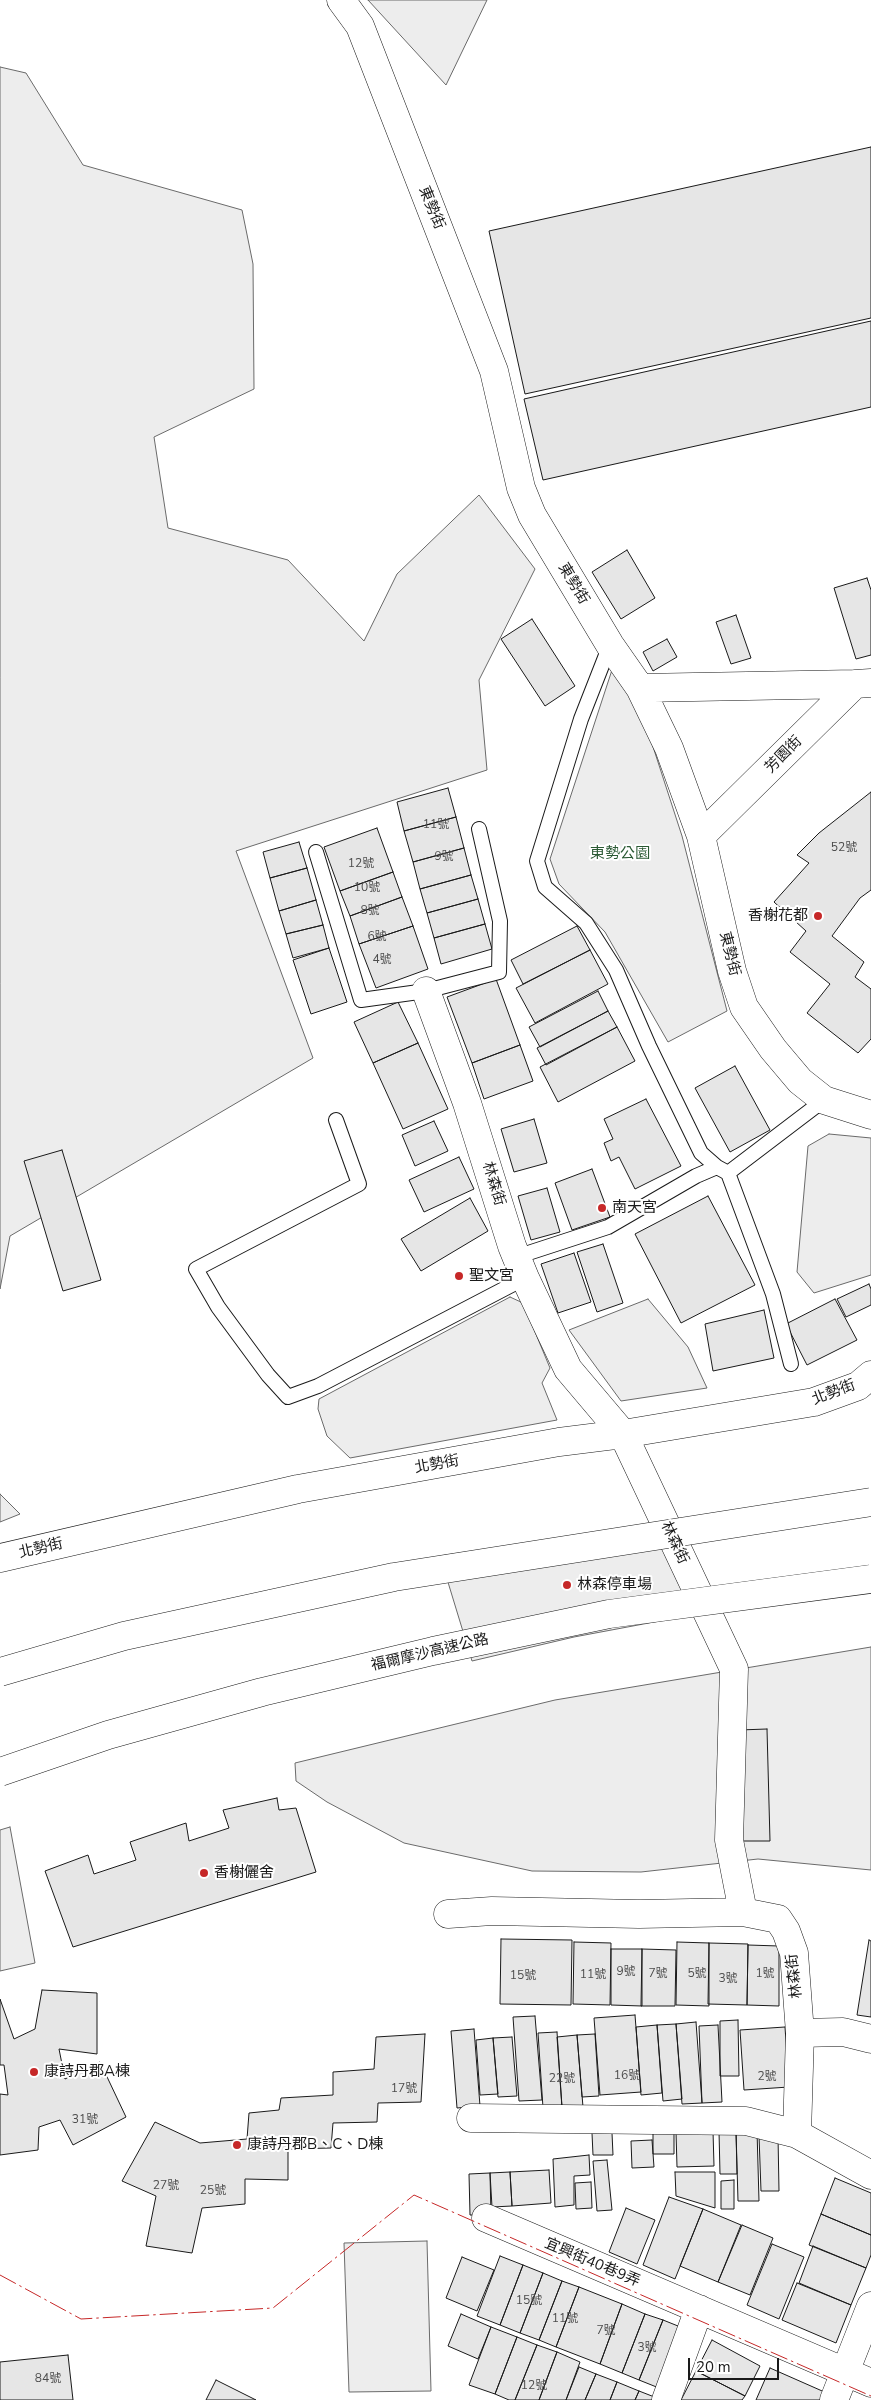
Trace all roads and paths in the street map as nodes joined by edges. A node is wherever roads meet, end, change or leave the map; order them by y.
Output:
1 (341, 0) edge
2 (610, 645) junction
3 (863, 684) edge
4 (640, 688) junction
5 (478, 829) dead end
6 (701, 836) junction
7 (316, 852) dead end
8 (426, 991) junction
9 (824, 1100) junction
10 (871, 1115) edge
11 (336, 1120) dead end
12 (722, 1170) junction
13 (521, 1267) junction
14 (791, 1364) dead end
15 (871, 1375) edge
16 (623, 1434) junction
17 (871, 1502) edge
18 (0, 1558) edge
19 (871, 1579) edge
20 (0, 1672) edge
21 (0, 1772) edge
22 (743, 1912) junction
23 (448, 1914) dead end
24 (800, 2033) junction
25 (871, 2039) edge
26 (471, 2118) dead end
27 (797, 2134) junction
28 (871, 2175) edge
29 (486, 2218) dead end
30 (871, 2306) edge
31 (699, 2309) junction
32 (844, 2372) junction
33 (871, 2384) edge
34 (666, 2400) edge
35 (834, 2400) edge

1 - 2 main road, 東勢街
2 - 4 main road, 東勢街
2 - 12 lane
3 - 4 main road
3 - 6 main road, 芳園街
4 - 6 main road, 東勢街
5 - 8 lane
6 - 9 main road, 東勢街
7 - 8 lane
8 - 13 main road, 林森街
9 - 10 main road, 東勢街
9 - 12 lane
11 - 13 lane
12 - 13 lane
12 - 14 lane
13 - 16 main road, 林森街
15 - 16 main road, 北勢街
16 - 18 main road, 北勢街
16 - 22 main road, 林森街
17 - 20 main road, bridge
19 - 21 main road, 福爾摩沙高速公路, bridge
22 - 23 main road
22 - 24 main road, 林森街
24 - 25 main road
24 - 27 main road, 林森街
26 - 27 main road
27 - 28 main road
29 - 31 main road, 宜興街40巷9弄
30 - 32 main road
31 - 32 main road, 宜興街40巷9弄
31 - 34 main road
32 - 33 main road, 宜興街40巷9弄
32 - 35 main road

